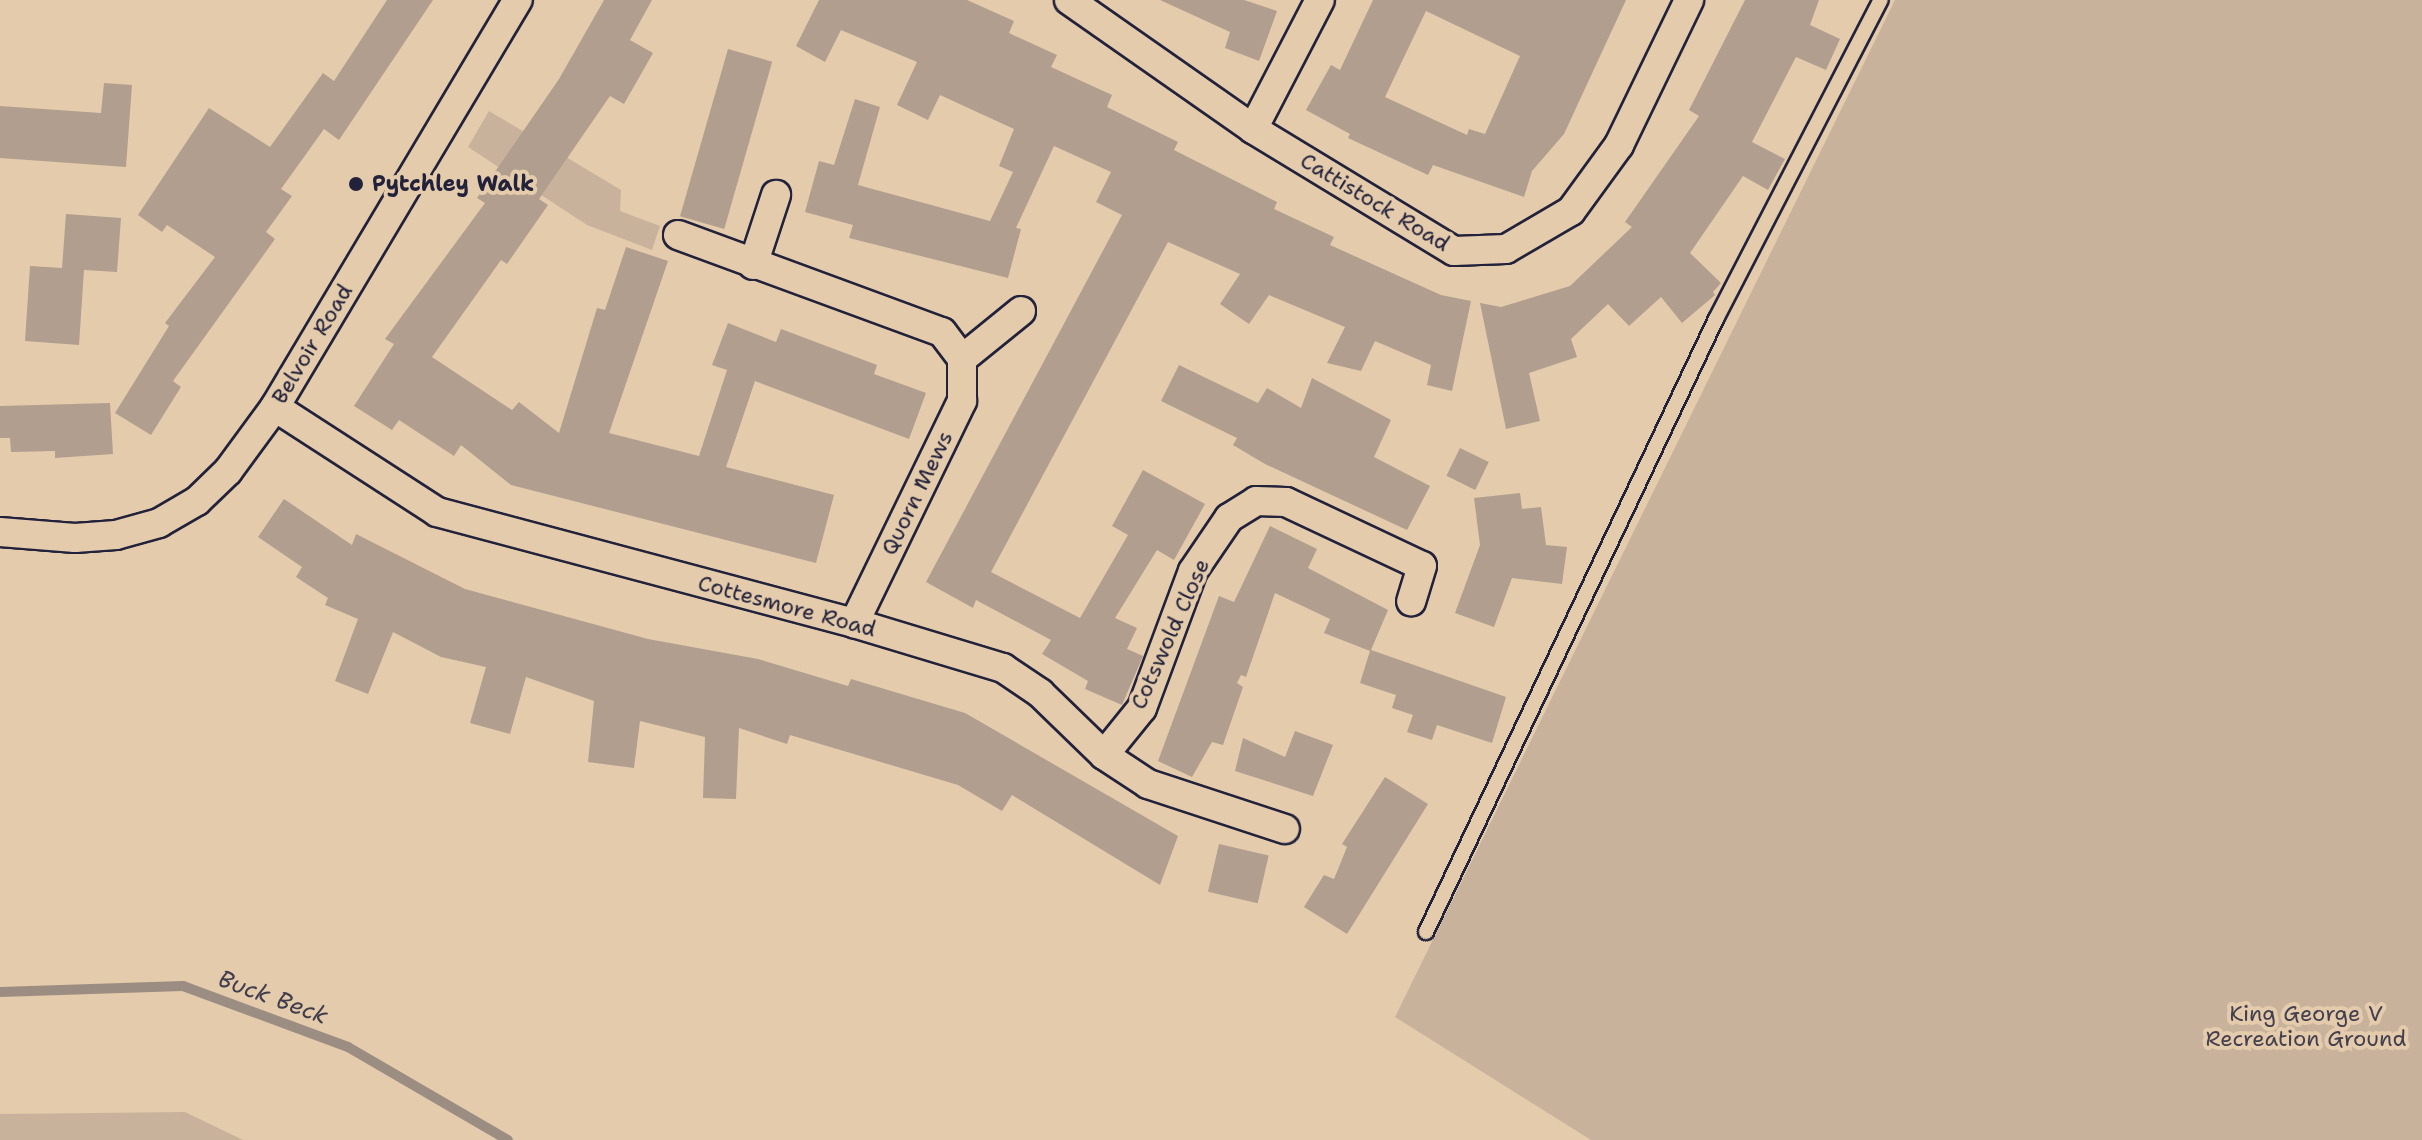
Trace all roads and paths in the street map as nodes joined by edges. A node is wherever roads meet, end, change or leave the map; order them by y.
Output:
1 (518, 0) edge
2 (1069, 0) edge
3 (1320, 0) edge
4 (1689, 0) edge
5 (1881, 0) edge
6 (1253, 129) junction
7 (776, 195) dead end
8 (678, 235) dead end
9 (753, 265) junction
10 (1021, 311) dead end
11 (962, 359) junction
12 (275, 407) junction
13 (0, 532) edge
14 (1411, 601) dead end
15 (854, 623) junction
16 (1104, 755) junction
17 (1285, 829) dead end
18 (1426, 932) dead end

1 - 12 street, Belvoir Road
2 - 6 street, Cattistock Road
3 - 6 street
4 - 6 street, Cattistock Road
5 - 18 lane
7 - 9 street
8 - 9 street
9 - 11 street
10 - 11 street
11 - 15 street, Quorn Mews
12 - 13 street, Belvoir Road
12 - 15 street, Cottesmore Road
14 - 16 street, Cotswold Close
15 - 16 street, Cottesmore Road
16 - 17 street, Cottesmore Road

